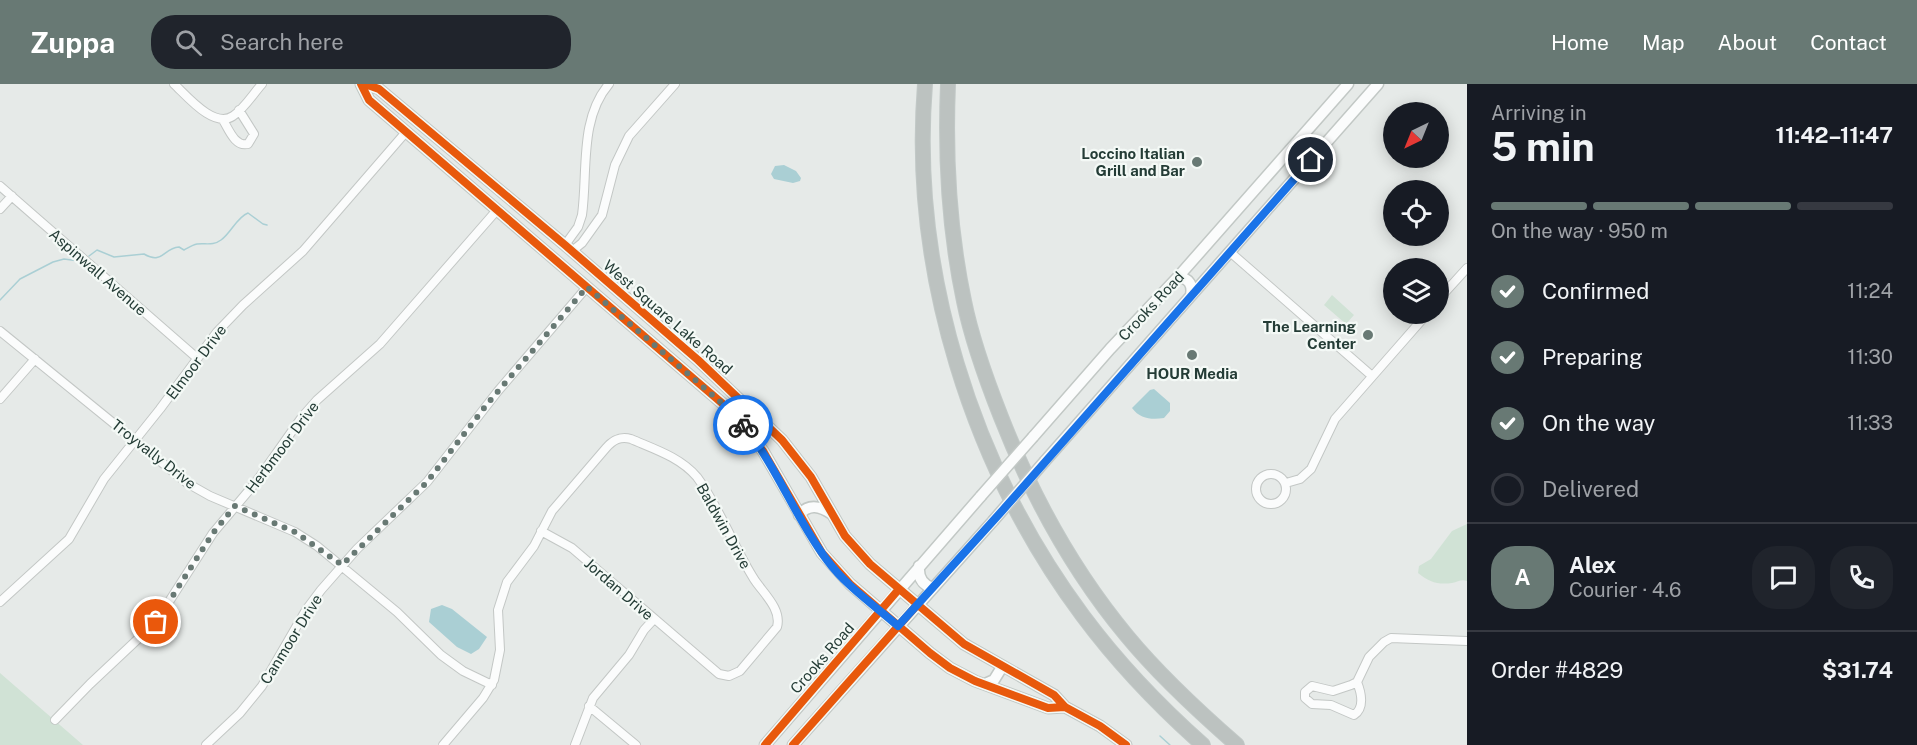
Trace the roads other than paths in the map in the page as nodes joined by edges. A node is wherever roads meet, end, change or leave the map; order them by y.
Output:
1 (174, 84) edge
2 (262, 84) edge
3 (363, 84) edge
4 (609, 84) edge
5 (675, 84) edge
6 (925, 84) edge
7 (948, 84) edge
8 (1348, 84) edge
9 (1378, 84) edge
10 (398, 105) junction
11 (239, 110) junction
12 (384, 113) junction
13 (223, 120) junction
14 (406, 132) junction
15 (1298, 141) junction
16 (1311, 160) junction
17 (1273, 169) junction
18 (0, 186) edge
19 (1285, 189) junction
20 (12, 196) junction
21 (0, 209) edge
22 (497, 210) junction
23 (1214, 237) junction
24 (569, 248) junction
25 (1228, 254) junction
26 (554, 258) junction
27 (1467, 268) edge
28 (1178, 277) junction
29 (587, 287) junction
30 (1449, 288) edge
31 (1191, 295) junction
32 (1418, 324) edge
33 (0, 330) edge
34 (667, 333) junction
35 (652, 343) junction
36 (197, 358) junction
37 (35, 359) junction
38 (1372, 376) junction
39 (0, 399) edge
40 (773, 432) junction
41 (135, 440) junction
42 (755, 440) junction
43 (1286, 483) junction
44 (235, 506) junction
45 (799, 514) junction
46 (832, 514) junction
47 (542, 531) junction
48 (342, 565) junction
49 (919, 566) junction
50 (933, 588) junction
51 (899, 589) junction
52 (0, 602) edge
53 (917, 605) junction
54 (880, 611) junction
55 (654, 619) junction
56 (779, 619) joint
57 (898, 626) junction
58 (860, 635) junction
59 (1467, 641) edge
60 (873, 653) junction
61 (1002, 667) junction
62 (1357, 682) junction
63 (985, 684) junction
64 (492, 685) junction
65 (590, 706) junction
66 (1065, 707) junction
67 (55, 720) dead end
68 (785, 722) junction
69 (795, 742) edge
70 (206, 745) edge
71 (443, 745) edge
72 (575, 745) edge
73 (636, 745) edge
74 (765, 745) edge
75 (1126, 745) edge
76 (1203, 745) edge
77 (1237, 745) edge

1 - 13 street
2 - 11 street
3 - 10 main road, West Square Lake Road
3 - 12 main road, West Square Lake Road
4 - 24 street
5 - 24 street
6 - 76 highway
7 - 77 highway
8 - 15 main road, Crooks Road
9 - 16 main road, Crooks Road
10 - 12 main road
10 - 24 main road, West Square Lake Road
11 - 13 street
11 - 13 street
12 - 14 main road, West Square Lake Road
14 - 22 main road, West Square Lake Road
14 - 36 street, Elmoor Drive
15 - 16 main road
15 - 17 main road, Crooks Road
16 - 19 main road, Crooks Road
17 - 19 main road
17 - 23 main road, Crooks Road
18 - 20 street, Aspinwall Avenue
19 - 25 main road, Crooks Road
20 - 21 street
20 - 36 street, Aspinwall Avenue
22 - 26 main road, West Square Lake Road
22 - 44 street, Herbmoor Drive
23 - 25 main road
23 - 28 main road, Crooks Road
24 - 26 main road
24 - 34 main road, West Square Lake Road
25 - 31 main road, Crooks Road
25 - 38 street
26 - 29 main road, West Square Lake Road
27 - 30 street
28 - 31 main road
28 - 49 main road, Crooks Road, bridge
29 - 35 main road, West Square Lake Road
29 - 48 street, Canmoor Drive
31 - 50 main road, Crooks Road, bridge
32 - 38 street
33 - 37 street, Troyvally Drive
34 - 35 main road
34 - 40 main road, West Square Lake Road
35 - 42 main road, West Square Lake Road
36 - 41 street, Elmoor Drive
37 - 39 street
37 - 41 street, Troyvally Drive
38 - 43 street
40 - 42 main road
40 - 46 main road, West Square Lake Road
41 - 44 street, Troyvally Drive
41 - 52 street, Elmoor Drive
42 - 45 main road, West Square Lake Road
43 - 43 street
44 - 48 street, Troyvally Drive
44 - 67 street, Herbmoor Drive
45 - 46 main road
45 - 54 main road, West Square Lake Road
46 - 51 main road, West Square Lake Road
47 - 55 street, Jordan Drive
47 - 56 street, Baldwin Drive
47 - 64 street
48 - 64 street, Troyvally Drive
48 - 70 street, Canmoor Drive
49 - 50 main road
49 - 51 main road, Crooks Road
50 - 53 main road, Crooks Road
51 - 53 main road, West Square Lake Road
51 - 54 main road, Crooks Road
53 - 57 main road, Crooks Road
53 - 61 main road, West Square Lake Road
54 - 57 main road, West Square Lake Road
54 - 58 main road, Crooks Road
55 - 56 street, Jordan Drive
55 - 65 street
57 - 60 main road, Crooks Road
57 - 63 main road, West Square Lake Road
58 - 60 main road
58 - 68 main road, Crooks Road
59 - 62 street
60 - 69 main road, Crooks Road
61 - 63 main road
61 - 66 main road, West Square Lake Road
62 - 62 street
63 - 66 main road, West Square Lake Road
64 - 71 street
65 - 72 street
65 - 73 street
66 - 75 main road, West Square Lake Road
68 - 69 main road
68 - 74 main road, Crooks Road

